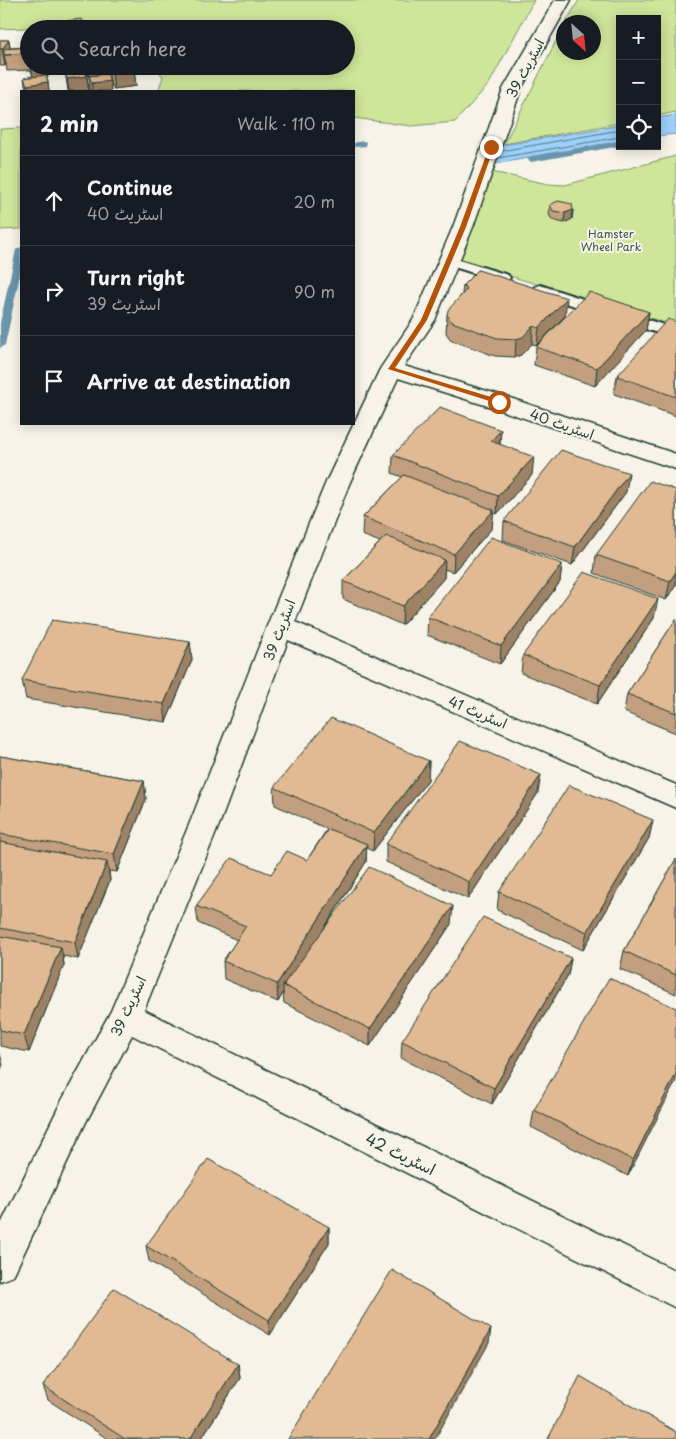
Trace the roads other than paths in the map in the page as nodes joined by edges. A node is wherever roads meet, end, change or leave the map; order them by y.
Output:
1 (563, 0) edge
2 (449, 261) junction
3 (676, 334) edge
4 (391, 369) junction
5 (676, 462) edge
6 (280, 626) junction
7 (676, 797) edge
8 (125, 1016) junction
9 (0, 1264) edge
10 (676, 1290) edge

1 - 2 street, اسٹریٹ 39
2 - 3 lane
2 - 4 street, اسٹریٹ 39
4 - 5 street, اسٹریٹ 40
4 - 6 street, اسٹریٹ 39
6 - 7 street, اسٹریٹ 41
6 - 8 street, اسٹریٹ 39
8 - 9 street, اسٹریٹ 39
8 - 10 street, اسٹریٹ 42

